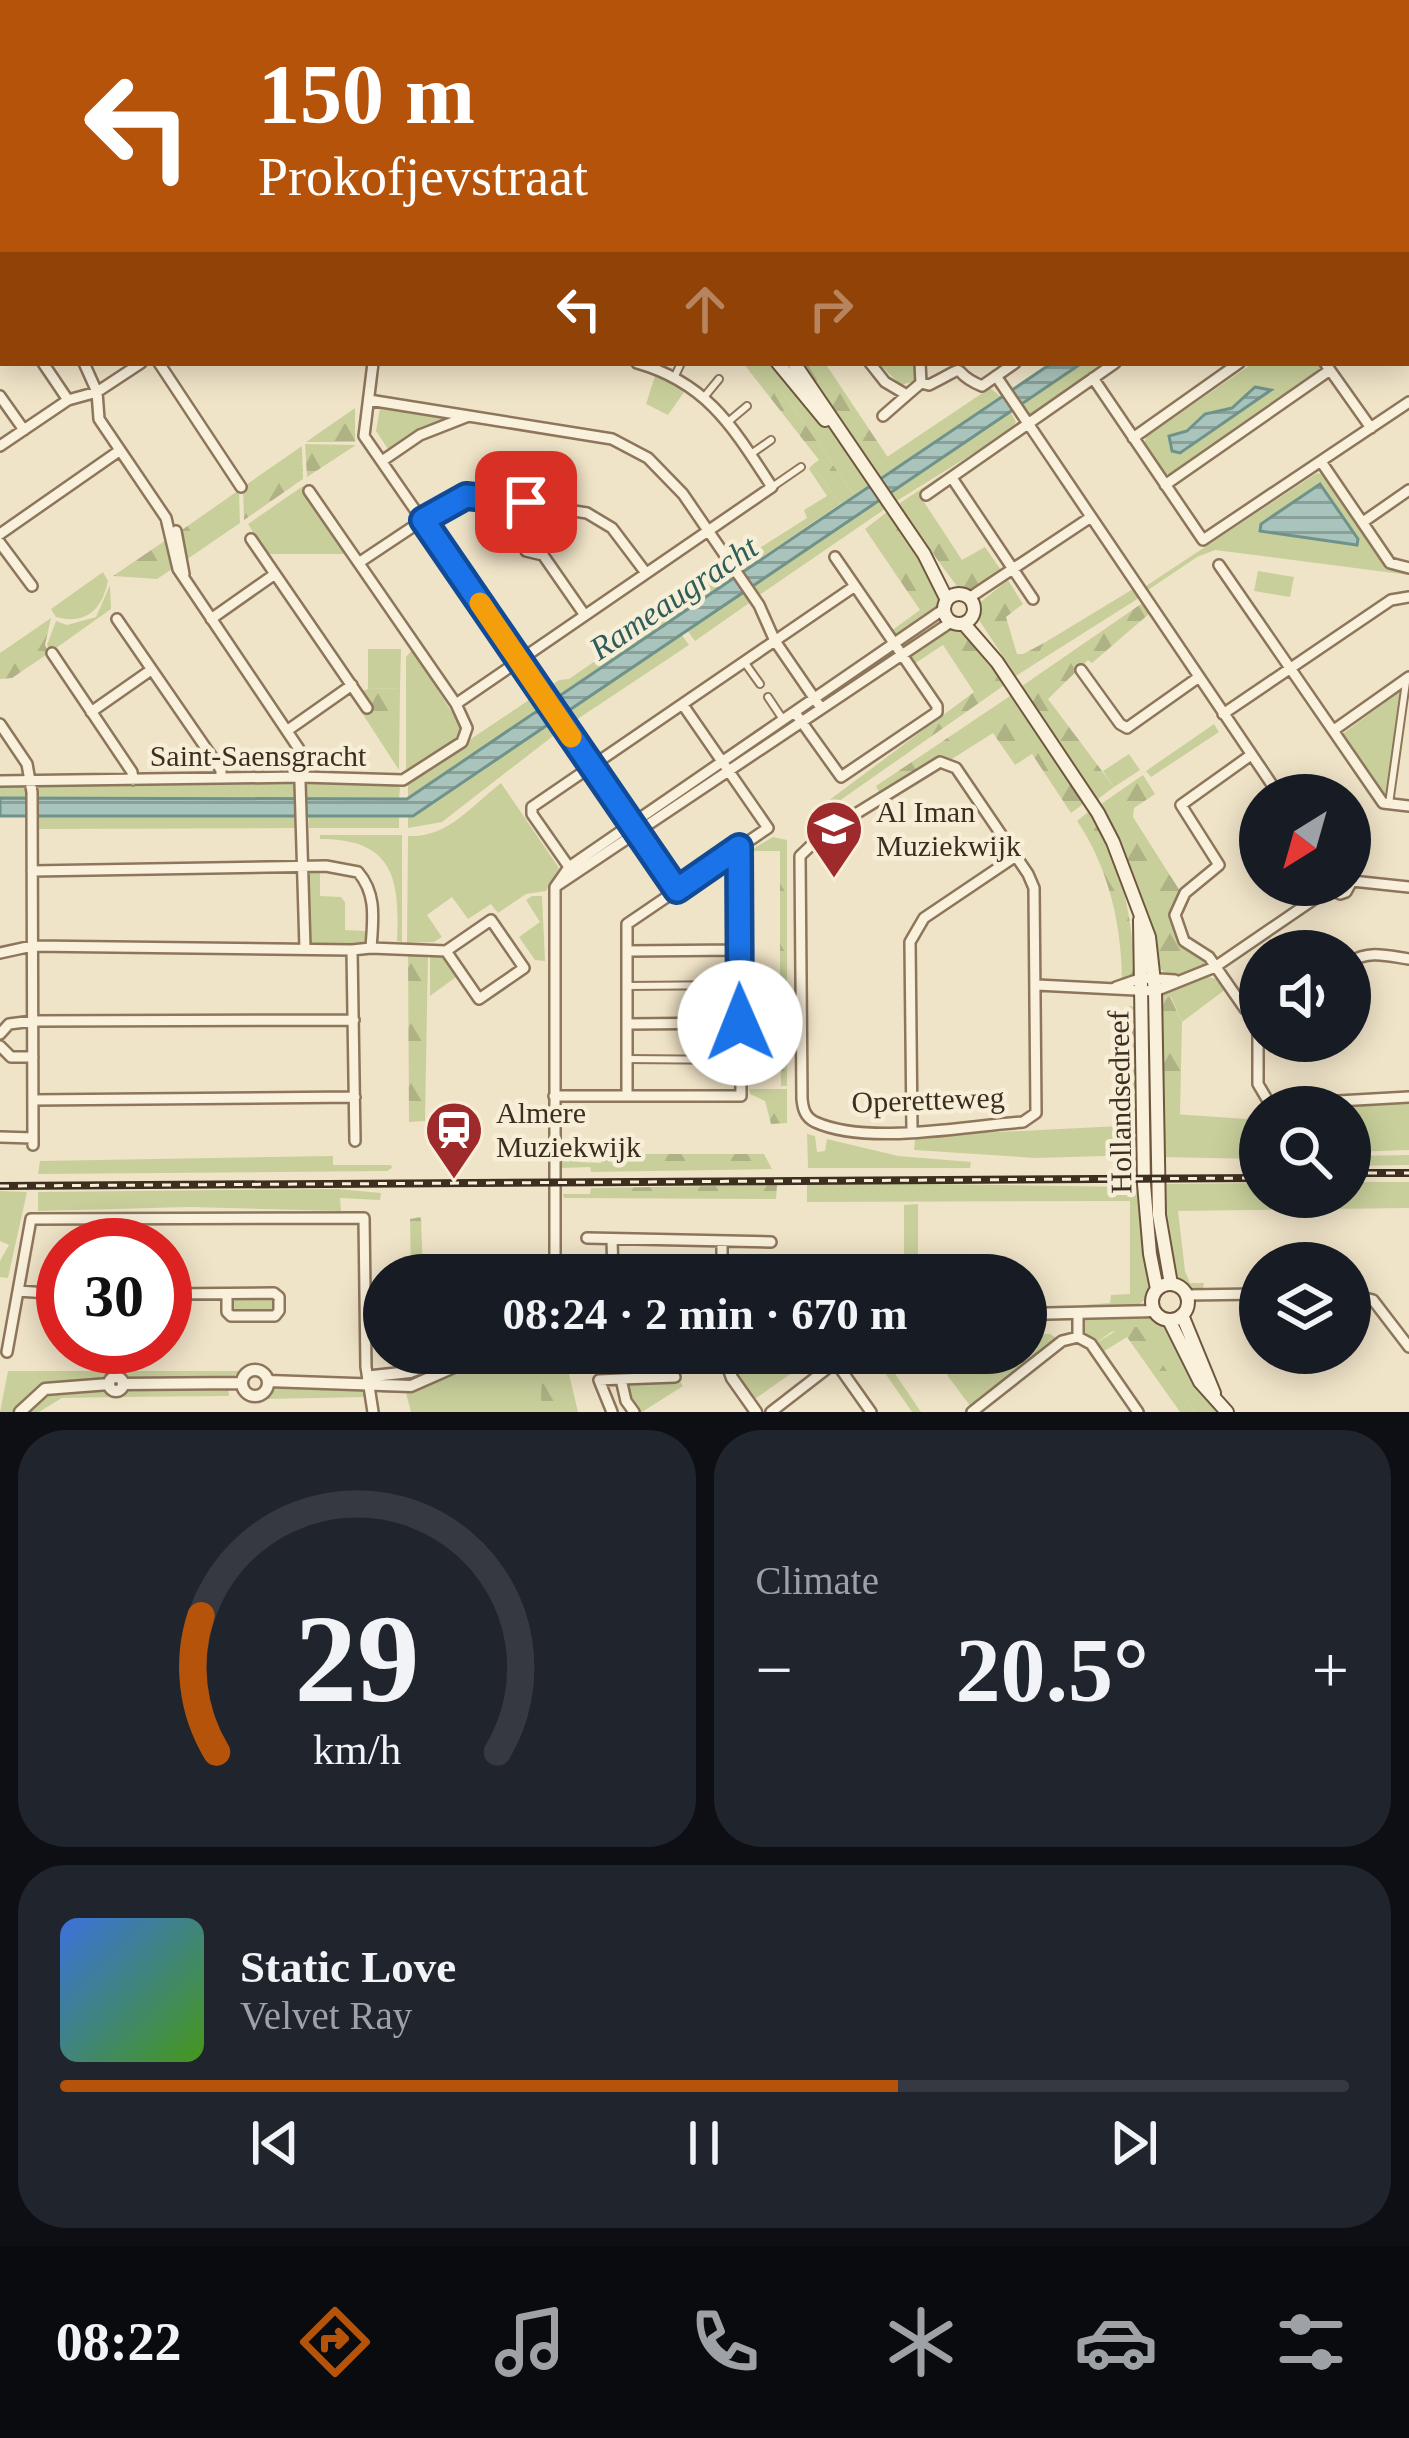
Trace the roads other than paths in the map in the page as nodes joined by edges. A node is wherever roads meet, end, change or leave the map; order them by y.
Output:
1 (46, 366) edge
2 (85, 366) edge
3 (136, 366) edge
4 (161, 366) edge
5 (374, 366) edge
6 (648, 366) edge
7 (680, 366) edge
8 (781, 366) edge
9 (796, 366) edge
10 (872, 366) edge
11 (920, 366) edge
12 (1011, 366) edge
13 (1111, 366) edge
14 (1235, 366) edge
15 (1328, 366) edge
16 (675, 376) junction
17 (996, 376) junction
18 (1093, 378) junction
19 (719, 379) dead end
20 (921, 383) junction
21 (97, 392) junction
22 (907, 395) junction
23 (0, 396) edge
24 (705, 396) junction
25 (68, 400) junction
26 (369, 400) junction
27 (1409, 402) edge
28 (747, 406) dead end
29 (471, 415) junction
30 (883, 416) dead end
31 (728, 422) junction
32 (1027, 424) junction
33 (1371, 428) junction
34 (24, 430) junction
35 (840, 433) junction
36 (1133, 438) junction
37 (771, 440) dead end
38 (0, 446) edge
39 (119, 451) junction
40 (751, 454) junction
41 (382, 460) junction
42 (1322, 463) junction
43 (801, 466) dead end
44 (952, 478) junction
45 (1166, 485) junction
46 (772, 487) junction
47 (241, 488) dead end
48 (1409, 490) edge
49 (309, 491) dead end
50 (926, 495) dead end
51 (1090, 517) junction
52 (423, 520) junction
53 (1364, 522) junction
54 (708, 532) junction
55 (0, 534) edge
56 (251, 539) dead end
57 (0, 543) edge
58 (526, 551) dead end
59 (835, 557) dead end
60 (360, 562) junction
61 (1219, 565) dead end
62 (1409, 568) edge
63 (1014, 571) junction
64 (646, 573) junction
65 (274, 574) junction
66 (32, 586) dead end
67 (855, 586) junction
68 (1409, 597) edge
69 (1033, 599) dead end
70 (963, 607) junction
71 (584, 614) junction
72 (117, 619) dead end
73 (212, 619) junction
74 (775, 641) junction
75 (898, 650) junction
76 (52, 653) dead end
77 (519, 660) junction
78 (744, 662) junction
79 (1291, 669) junction
80 (151, 670) junction
81 (1081, 670) dead end
82 (1199, 677) junction
83 (1408, 678) edge
84 (352, 685) junction
85 (760, 685) dead end
86 (768, 697) dead end
87 (818, 703) junction
88 (456, 704) junction
89 (683, 705) junction
90 (367, 708) dead end
91 (91, 712) junction
92 (1223, 714) junction
93 (798, 718) junction
94 (784, 721) junction
95 (0, 724) edge
96 (288, 730) junction
97 (1334, 730) junction
98 (1250, 754) junction
99 (592, 766) junction
100 (725, 766) junction
101 (1264, 774) edge
102 (221, 778) junction
103 (133, 780) junction
104 (0, 781) edge
105 (302, 782) junction
106 (31, 787) junction
107 (1389, 804) junction
108 (1409, 806) edge
109 (634, 828) junction
110 (739, 847) junction
111 (1016, 856) junction
112 (569, 867) junction
113 (302, 868) junction
114 (32, 871) junction
115 (1371, 881) edge
116 (555, 887) junction
117 (1409, 887) edge
118 (677, 890) junction
119 (1301, 906) edge
120 (32, 946) junction
121 (371, 947) junction
122 (305, 948) junction
123 (352, 950) junction
124 (740, 950) junction
125 (627, 951) junction
126 (446, 952) junction
127 (0, 953) edge
128 (1371, 956) edge
129 (1409, 959) edge
130 (1216, 967) junction
131 (524, 968) junction
132 (552, 968) junction
133 (740, 985) junction
134 (1037, 985) junction
135 (1148, 985) junction
136 (627, 986) junction
137 (1239, 1000) edge
138 (354, 1020) junction
139 (33, 1022) junction
140 (740, 1023) junction
141 (627, 1024) junction
142 (0, 1034) edge
143 (0, 1046) edge
144 (33, 1058) junction
145 (627, 1059) junction
146 (740, 1060) junction
147 (1258, 1062) edge
148 (554, 1096) junction
149 (627, 1096) junction
150 (355, 1097) junction
151 (1409, 1097) edge
152 (33, 1100) junction
153 (912, 1130) junction
154 (0, 1137) edge
155 (355, 1142) dead end
156 (36, 1219) edge
157 (192, 1219) edge
158 (587, 1238) dead end
159 (612, 1239) junction
160 (722, 1241) junction
161 (771, 1242) dead end
162 (555, 1254) edge
163 (612, 1254) edge
164 (722, 1254) edge
165 (18, 1291) junction
166 (36, 1292) edge
167 (192, 1294) edge
168 (227, 1294) junction
169 (1239, 1294) edge
170 (1159, 1296) junction
171 (1371, 1299) edge
172 (1181, 1309) junction
173 (1047, 1314) edge
174 (1078, 1314) junction
175 (1078, 1337) junction
176 (1409, 1347) edge
177 (8, 1352) dead end
178 (116, 1374) edge
179 (392, 1374) edge
180 (438, 1374) edge
181 (731, 1374) edge
182 (811, 1374) edge
183 (844, 1374) edge
184 (675, 1377) dead end
185 (621, 1378) junction
186 (116, 1381) junction
187 (268, 1382) junction
188 (367, 1382) junction
189 (242, 1383) junction
190 (253, 1396) junction
191 (1134, 1407) edge
192 (20, 1412) edge
193 (254, 1412) edge
194 (373, 1412) edge
195 (612, 1412) edge
196 (634, 1412) edge
197 (762, 1412) edge
198 (871, 1412) edge
199 (972, 1412) edge
200 (1120, 1412) edge
201 (1227, 1412) edge

1 - 25 street
2 - 21 street
3 - 21 street
4 - 47 street
5 - 26 street
6 - 16 street
7 - 16 street
8 - 35 main road, Hollandsedreef
9 - 35 main road, Hollandsedreef
10 - 22 street
11 - 20 street
12 - 17 street
13 - 18 street
14 - 36 street
15 - 33 street
15 - 45 street
16 - 24 street
17 - 20 street
17 - 32 street
18 - 32 street
18 - 36 street
19 - 24 street
20 - 22 street
21 - 25 street
21 - 39 street
22 - 30 street
23 - 34 street
24 - 31 street
25 - 34 street
26 - 29 street
26 - 41 street
27 - 33 street
28 - 31 street
29 - 41 street
29 - 54 street
31 - 40 street
32 - 44 street
32 - 51 street
33 - 42 street
34 - 38 street
35 - 70 main road, Hollandsedreef
36 - 45 street
37 - 40 street
39 - 55 street
39 - 73 street
40 - 46 street
41 - 52 street
42 - 45 street
42 - 53 street
43 - 46 street
44 - 50 street
44 - 63 street
46 - 54 street
48 - 53 street
49 - 60 street
51 - 63 street
51 - 82 street
52 - 60 street
52 - 64 street
52 - 77 street
53 - 62 street
54 - 64 street
54 - 74 street
56 - 65 street
57 - 66 street
58 - 71 street
59 - 67 street
60 - 88 street
61 - 79 street
63 - 69 street
63 - 70 street
64 - 71 street
65 - 73 street
65 - 84 street
67 - 74 street
67 - 75 street
68 - 79 street
70 - 75 street
70 - 135 main road, Hollandsedreef
71 - 77 street
72 - 80 street
73 - 96 street
74 - 78 street
74 - 87 street
75 - 87 street
75 - 93 street
76 - 91 street
77 - 88 street
77 - 99 street
78 - 85 street
78 - 89 street
79 - 92 street
79 - 97 street
80 - 91 street
80 - 102 street
81 - 82 street
82 - 92 street
83 - 97 street
83 - 107 street
84 - 90 street
84 - 96 street
86 - 94 street
87 - 93 street
88 - 105 street, Saint-Saensgracht
89 - 99 street
89 - 100 street
91 - 103 street
92 - 98 street
93 - 94 street
93 - 100 street
94 - 100 street
95 - 106 street
96 - 105 street
97 - 107 street
98 - 101 street
98 - 130 street
99 - 109 street
99 - 112 street
100 - 109 street
100 - 110 street
102 - 103 street, Saint-Saensgracht
102 - 105 street, Saint-Saensgracht
103 - 106 street, Saint-Saensgracht
104 - 106 street, Saint-Saensgracht
105 - 113 street
106 - 114 street
107 - 108 street
109 - 112 street
109 - 116 street
109 - 118 street
110 - 118 street
110 - 124 street
111 - 134 street, Operetteweg
111 - 153 street
111 - 153 street, Operetteweg
112 - 116 street
113 - 114 street
113 - 121 street
113 - 122 street
114 - 120 street
115 - 117 street
116 - 132 street
118 - 125 street
119 - 130 street
120 - 122 street
120 - 127 street
120 - 139 street
121 - 123 street
121 - 126 street
122 - 123 street
123 - 138 street
124 - 125 street
124 - 133 street
125 - 136 street
126 - 131 street
126 - 131 street
128 - 129 street
130 - 135 street
130 - 137 street
131 - 132 street
132 - 148 street
133 - 136 street
133 - 140 street
134 - 135 street
134 - 153 street, Operetteweg
135 - 170 main road, Hollandsedreef
136 - 141 street
138 - 139 street
138 - 150 street
139 - 142 street
139 - 144 street
140 - 141 street
140 - 146 street
141 - 145 street
143 - 144 street
144 - 152 street
145 - 146 street
145 - 149 street
146 - 149 street
147 - 151 street
148 - 149 street
148 - 162 street
150 - 152 street
150 - 155 street
152 - 154 street
156 - 165 street
157 - 188 street
158 - 159 street
159 - 160 street
159 - 163 street
160 - 161 street
160 - 164 street
165 - 166 street
165 - 177 street
167 - 168 street
168 - 168 street
169 - 172 street
170 - 172 main road
170 - 172 main road
170 - 174 street
171 - 176 street
172 - 201 main road
173 - 174 street
174 - 175 street
175 - 191 street
175 - 199 street
178 - 186 street
179 - 188 street
180 - 188 street
181 - 197 street
182 - 197 street
183 - 198 street
184 - 185 street
185 - 195 street
185 - 196 street
186 - 189 street
186 - 192 street
187 - 188 street
187 - 189 street
187 - 190 street
188 - 194 street
189 - 190 street
190 - 193 street
191 - 200 street

